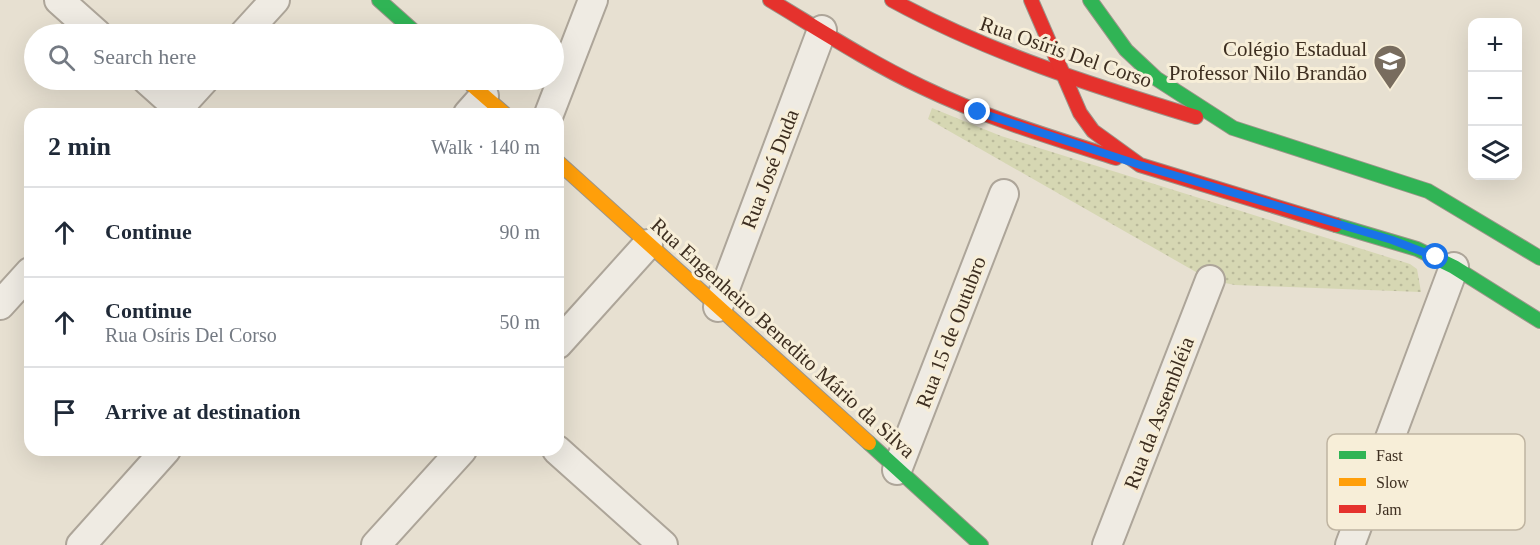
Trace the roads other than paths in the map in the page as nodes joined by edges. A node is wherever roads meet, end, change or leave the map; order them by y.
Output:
1 (59, 0) edge
2 (276, 0) edge
3 (379, 0) edge
4 (593, 0) edge
5 (770, 0) edge
6 (892, 0) edge
7 (1031, 0) edge
8 (1090, 0) edge
9 (933, 4) dead end
10 (909, 10) junction
11 (86, 24) edge
12 (253, 24) edge
13 (406, 24) edge
14 (822, 30) junction
15 (564, 75) edge
16 (1064, 77) junction
17 (157, 90) edge
18 (196, 90) edge
19 (558, 90) edge
20 (175, 108) edge
21 (182, 108) edge
22 (551, 108) edge
23 (1233, 128) junction
24 (1140, 165) junction
25 (564, 167) edge
26 (1004, 194) dead end
27 (648, 244) junction
28 (1540, 258) edge
29 (1454, 267) junction
30 (24, 279) edge
31 (1210, 280) dead end
32 (0, 305) edge
33 (718, 307) junction
34 (1540, 321) edge
35 (564, 337) edge
36 (1392, 434) edge
37 (564, 455) edge
38 (161, 456) edge
39 (457, 456) edge
40 (897, 470) junction
41 (1356, 530) edge
42 (81, 545) edge
43 (376, 545) edge
44 (663, 545) edge
45 (981, 545) edge
46 (1107, 545) edge
47 (1350, 545) edge

1 - 11 street
2 - 12 street
3 - 13 main road
4 - 15 street
5 - 14 main road
6 - 10 main road, Rua Osíris Del Corso
7 - 16 main road
8 - 23 main road
9 - 10 main road
10 - 16 main road, Rua Osíris Del Corso
14 - 24 main road
14 - 33 street, Rua José Duda
16 - 23 main road, Rua Osíris Del Corso
16 - 24 main road
17 - 20 street
18 - 21 street
19 - 22 street
23 - 28 main road
24 - 29 main road
25 - 27 main road, Rua Engenheiro Benedito Mário da Silva
26 - 40 street, Rua 15 de Outubro
27 - 33 main road, Rua Engenheiro Benedito Mário da Silva
27 - 35 street
29 - 34 main road
29 - 36 street
30 - 32 street
31 - 46 street, Rua da Assembléia
33 - 40 main road, Rua Engenheiro Benedito Mário da Silva
37 - 44 street
38 - 42 street
39 - 43 street
40 - 45 main road, Rua Engenheiro Benedito Mário da Silva
41 - 47 street

